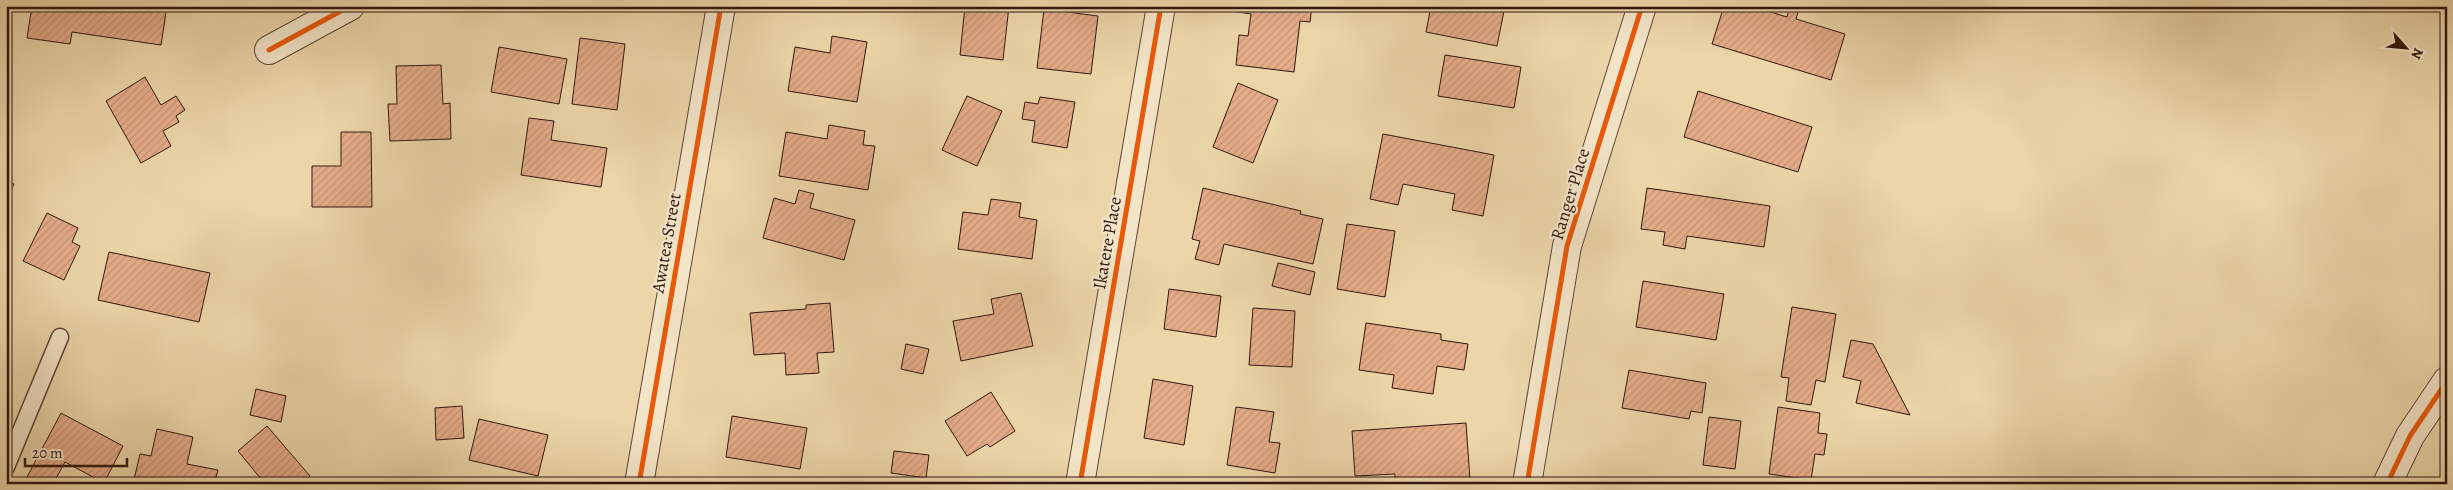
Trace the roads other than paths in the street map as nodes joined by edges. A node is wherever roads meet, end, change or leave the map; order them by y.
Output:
1 (350, 6) edge
2 (721, 6) edge
3 (1161, 6) edge
4 (1642, 6) edge
5 (269, 50) dead end
6 (60, 337) dead end
7 (2447, 381) edge
8 (6, 467) edge
9 (639, 484) edge
10 (1080, 484) edge
11 (1527, 484) edge
12 (2387, 484) edge

1 - 5 street
2 - 9 street, Awatea Street
3 - 10 street, Ikatere Place
4 - 11 street, Ranger Place
6 - 8 lane
7 - 12 street

